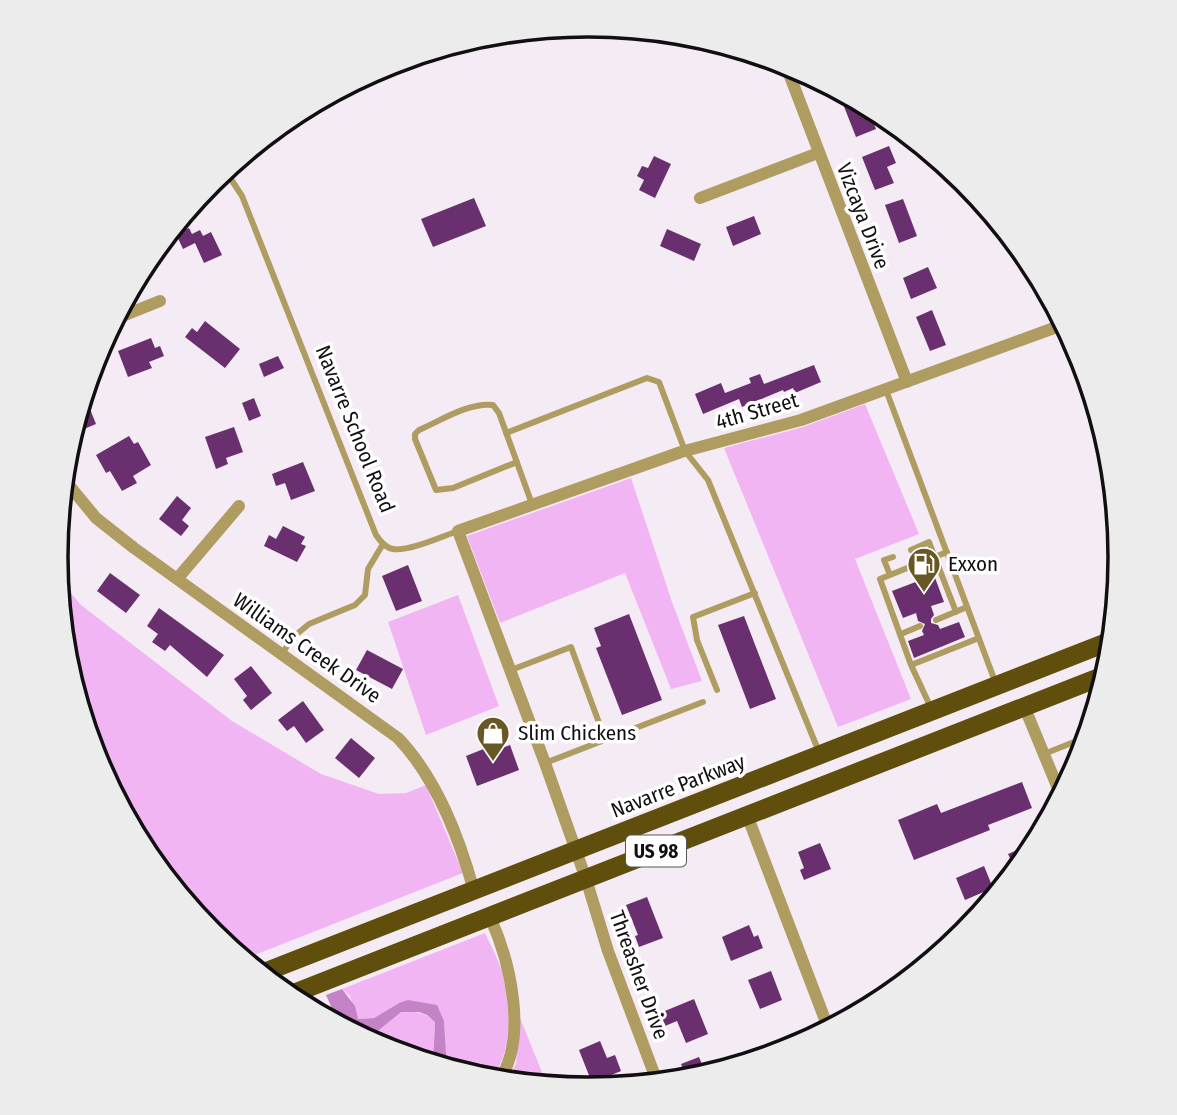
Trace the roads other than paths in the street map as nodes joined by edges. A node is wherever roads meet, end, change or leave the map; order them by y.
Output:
1 (790, 77) edge
2 (818, 153) junction
3 (231, 178) edge
4 (700, 198) dead end
5 (160, 301) dead end
6 (129, 314) edge
7 (1056, 327) edge
8 (907, 382) junction
9 (886, 390) junction
10 (506, 433) junction
11 (685, 451) junction
12 (517, 462) junction
13 (72, 489) edge
14 (239, 506) dead end
15 (533, 506) junction
16 (458, 531) junction
17 (383, 544) junction
18 (911, 550) dead end
19 (947, 552) junction
20 (892, 557) dead end
21 (934, 557) junction
22 (890, 575) junction
23 (177, 579) junction
24 (755, 593) junction
25 (967, 607) junction
26 (956, 612) junction
27 (945, 616) junction
28 (936, 620) dead end
29 (948, 626) dead end
30 (901, 634) junction
31 (917, 638) dead end
32 (979, 638) junction
33 (1102, 645) edge
34 (282, 654) junction
35 (1100, 655) edge
36 (911, 665) junction
37 (510, 670) junction
38 (1095, 679) edge
39 (997, 686) junction
40 (717, 690) dead end
41 (703, 702) dead end
42 (1024, 706) junction
43 (933, 711) junction
44 (605, 739) junction
45 (1076, 741) edge
46 (1044, 754) junction
47 (820, 755) junction
48 (545, 763) junction
49 (833, 781) junction
50 (1057, 786) edge
51 (747, 816) junction
52 (576, 850) junction
53 (586, 879) junction
54 (474, 891) junction
55 (490, 917) junction
56 (270, 970) edge
57 (300, 991) edge
58 (826, 1021) edge
59 (504, 1071) edge
60 (654, 1074) edge

1 - 2 street, Vizcaya Drive
2 - 4 street
2 - 8 street, Vizcaya Drive
3 - 17 lane, Navarre School Road
5 - 6 street
7 - 8 street, 4th Street
8 - 9 street, 4th Street
9 - 11 street, 4th Street
9 - 19 lane
10 - 11 lane
10 - 12 lane
10 - 12 lane
11 - 15 street, 4th Street
11 - 24 lane
12 - 15 lane
13 - 23 street, Williams Creek Drive
14 - 23 street
15 - 16 street, 4th Street
16 - 17 lane, Navarre School Road
16 - 37 street
17 - 34 lane
18 - 21 lane
19 - 21 lane
19 - 25 lane
20 - 22 lane
21 - 22 lane
21 - 26 lane
22 - 30 lane
23 - 34 street, Williams Creek Drive
24 - 40 lane
24 - 47 lane
25 - 26 lane
25 - 32 lane
26 - 27 lane
27 - 28 lane
27 - 29 lane
30 - 31 lane
30 - 36 lane
32 - 36 lane
32 - 39 lane
33 - 39 highway, Navarre Parkway / US 98
34 - 54 street, Williams Creek Drive
35 - 42 highway
36 - 43 lane
37 - 44 lane
37 - 48 street
38 - 42 highway, US 98
39 - 43 highway, Navarre Parkway / US 98
39 - 49 highway
41 - 44 lane
42 - 46 street
42 - 49 highway, US 98
43 - 47 highway, Navarre Parkway / US 98
44 - 48 lane
45 - 46 lane
46 - 50 street
47 - 52 highway, Navarre Parkway / US 98
48 - 52 street
49 - 51 highway, US 98
51 - 53 highway, US 98
51 - 58 street
52 - 53 street
52 - 54 highway, Navarre Parkway / US 98
53 - 55 highway, US 98
53 - 60 street, Threasher Drive
54 - 56 highway, Navarre Parkway / US 98
55 - 57 highway, US 98
55 - 59 street

